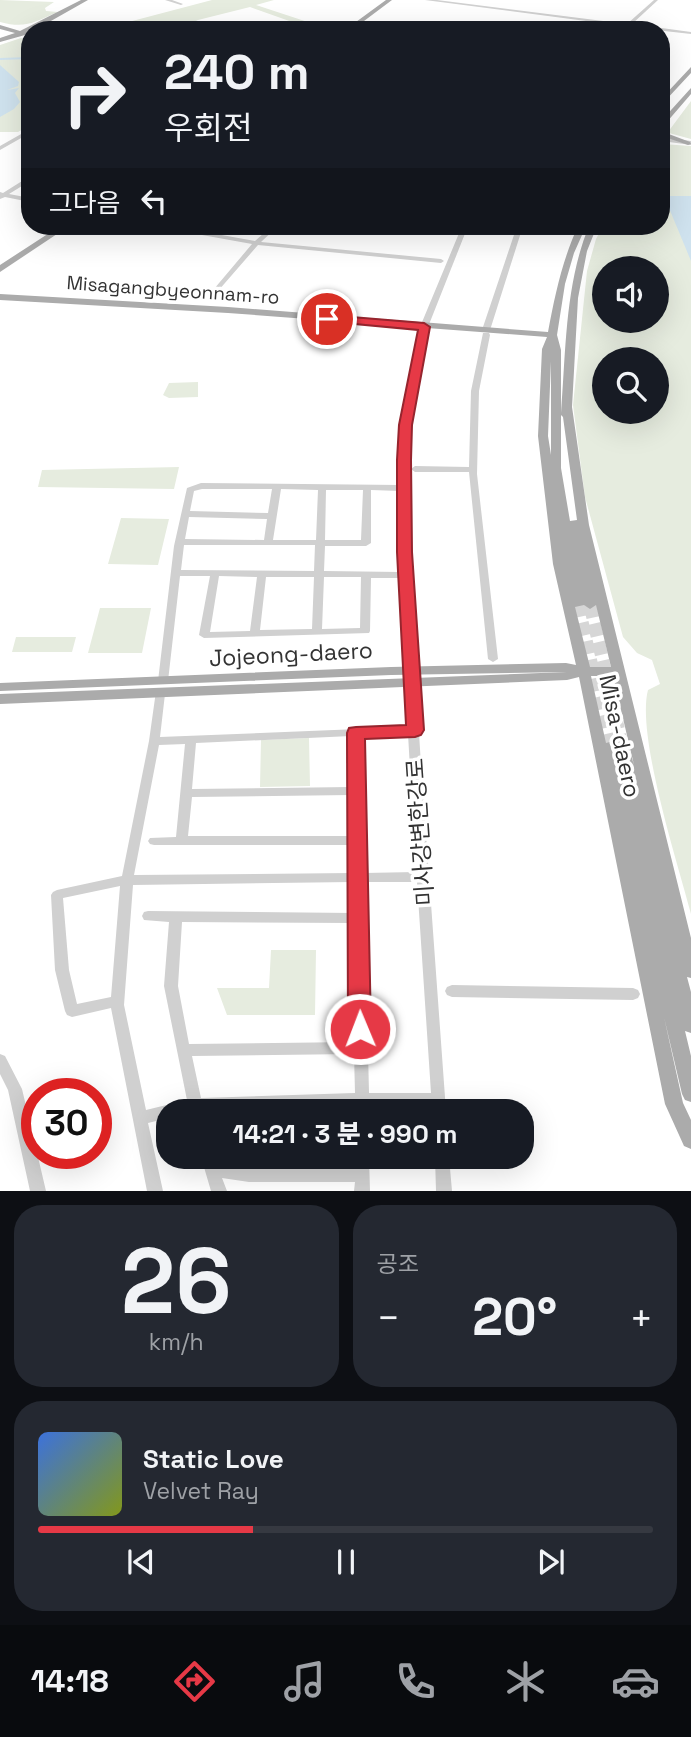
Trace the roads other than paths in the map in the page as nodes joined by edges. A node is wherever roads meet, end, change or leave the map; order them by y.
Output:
1 (43, 0) edge
2 (57, 0) edge
3 (85, 0) edge
4 (167, 0) edge
5 (387, 0) edge
6 (397, 0) edge
7 (427, 0) edge
8 (509, 0) edge
9 (656, 0) edge
10 (181, 4) dead end
11 (499, 8) junction
12 (379, 9) junction
13 (46, 21) edge
14 (361, 21) edge
15 (605, 21) edge
16 (633, 21) edge
17 (1, 27) edge
18 (670, 30) edge
19 (21, 33) joint
20 (691, 33) edge
21 (0, 40) edge
22 (691, 69) edge
23 (691, 77) edge
24 (691, 84) edge
25 (691, 90) edge
26 (670, 92) edge
27 (670, 99) edge
28 (670, 111) edge
29 (670, 112) edge
30 (21, 136) edge
31 (670, 136) edge
32 (670, 142) edge
33 (690, 143) edge
34 (0, 148) edge
35 (21, 183) edge
36 (10, 190) junction
37 (21, 192) edge
38 (1, 194) edge
39 (21, 198) edge
40 (51, 235) edge
41 (225, 235) edge
42 (238, 235) edge
43 (265, 235) edge
44 (461, 235) edge
45 (517, 235) edge
46 (577, 235) edge
47 (589, 235) edge
48 (259, 240) junction
49 (442, 259) dead end
50 (0, 269) edge
51 (216, 290) dead end
52 (0, 297) edge
53 (424, 327) junction
54 (552, 335) junction
55 (415, 469) dead end
56 (473, 470) junction
57 (277, 487) junction
58 (322, 487) junction
59 (367, 488) junction
60 (403, 488) junction
61 (186, 514) junction
62 (272, 516) junction
63 (180, 542) junction
64 (268, 542) junction
65 (320, 543) junction
66 (176, 573) junction
67 (215, 573) junction
68 (262, 574) junction
69 (318, 574) junction
70 (366, 575) junction
71 (406, 575) junction
72 (584, 603) junction
73 (317, 632) junction
74 (255, 634) junction
75 (494, 659) dead end
76 (583, 671) junction
77 (617, 672) junction
78 (411, 676) junction
79 (0, 687) edge
80 (162, 687) junction
81 (0, 699) edge
82 (415, 730) junction
83 (356, 733) junction
84 (154, 741) junction
85 (191, 741) junction
86 (356, 792) junction
87 (187, 793) junction
88 (357, 840) junction
89 (154, 841) dead end
90 (182, 841) junction
91 (423, 877) junction
92 (358, 878) junction
93 (127, 880) junction
94 (148, 916) dead end
95 (176, 917) junction
96 (358, 918) junction
97 (691, 971) edge
98 (452, 991) dead end
99 (633, 994) dead end
100 (117, 1001) junction
101 (691, 1026) edge
102 (360, 1048) junction
103 (184, 1050) junction
104 (0, 1060) edge
105 (691, 1094) edge
106 (193, 1099) edge
107 (362, 1099) edge
108 (438, 1099) edge
109 (156, 1115) edge
110 (141, 1118) junction
111 (691, 1140) edge
112 (212, 1169) edge
113 (230, 1169) edge
114 (443, 1169) edge
115 (362, 1183) edge
116 (37, 1191) edge
117 (155, 1191) edge
118 (219, 1191) edge
119 (444, 1191) edge

1 - 2 street
3 - 13 main road
4 - 10 street
5 - 12 main road
6 - 12 main road
7 - 11 street
8 - 11 street
9 - 16 street
11 - 15 street
12 - 14 main road
17 - 19 main road
18 - 20 street
19 - 21 main road
22 - 26 main road
23 - 27 main road
24 - 28 main road
25 - 29 main road
30 - 34 street
31 - 33 main road
32 - 33 main road
35 - 36 street
36 - 37 street
36 - 38 street
38 - 39 street
40 - 50 main road
41 - 48 street
42 - 48 street
43 - 48 street
44 - 53 street, 미사강변한강로
45 - 56 street
46 - 54 main road, Misa-daero
47 - 72 main road, Misa-daero
48 - 49 street
48 - 51 street
52 - 53 main road, Misagangbyeonnam-ro
53 - 54 main road, Misagangbyeonnam-ro
53 - 60 street, 미사강변한강로
54 - 72 main road, Misa-daero
55 - 56 street
56 - 75 street
57 - 58 street
57 - 61 street
57 - 62 street
58 - 59 street
58 - 65 street
59 - 60 street
59 - 65 street
60 - 71 street, 미사강변한강로
61 - 62 street
61 - 63 street
62 - 64 street
63 - 64 street
63 - 66 street
64 - 65 street
65 - 69 street
66 - 67 street
66 - 80 street
67 - 68 street
67 - 74 street
68 - 69 street
68 - 74 street
69 - 70 street
69 - 73 street
70 - 71 street
70 - 73 street
71 - 78 street, 미사강변한강로
72 - 76 main road, Misa-daero
72 - 77 main road, Misa-daero
73 - 74 street
76 - 77 main road, Jojeong-daero
76 - 78 main road, Jojeong-daero
76 - 111 main road, Misa-daero
77 - 97 main road, Misa-daero
78 - 80 main road, Jojeong-daero
78 - 82 street, 미사강변한강로
79 - 80 main road, Jojeong-daero
80 - 81 main road, Jojeong-daero
80 - 84 street
82 - 83 street
82 - 91 street, 미사강변한강로
83 - 85 street
83 - 86 street
84 - 85 street
84 - 93 street
85 - 87 street
86 - 87 street
86 - 88 street
87 - 90 street
88 - 90 street
88 - 92 street
89 - 90 street
91 - 92 street
91 - 108 street, 미사강변한강로
92 - 93 street
92 - 96 street
93 - 100 street
93 - 100 street
94 - 95 street
95 - 96 street
95 - 103 street
96 - 102 street
98 - 99 street
100 - 110 street
101 - 105 main road, Misa-daero
102 - 103 street
102 - 107 street
103 - 106 street
104 - 116 street
109 - 110 street
110 - 117 street
112 - 118 street
113 - 115 street
114 - 119 street

